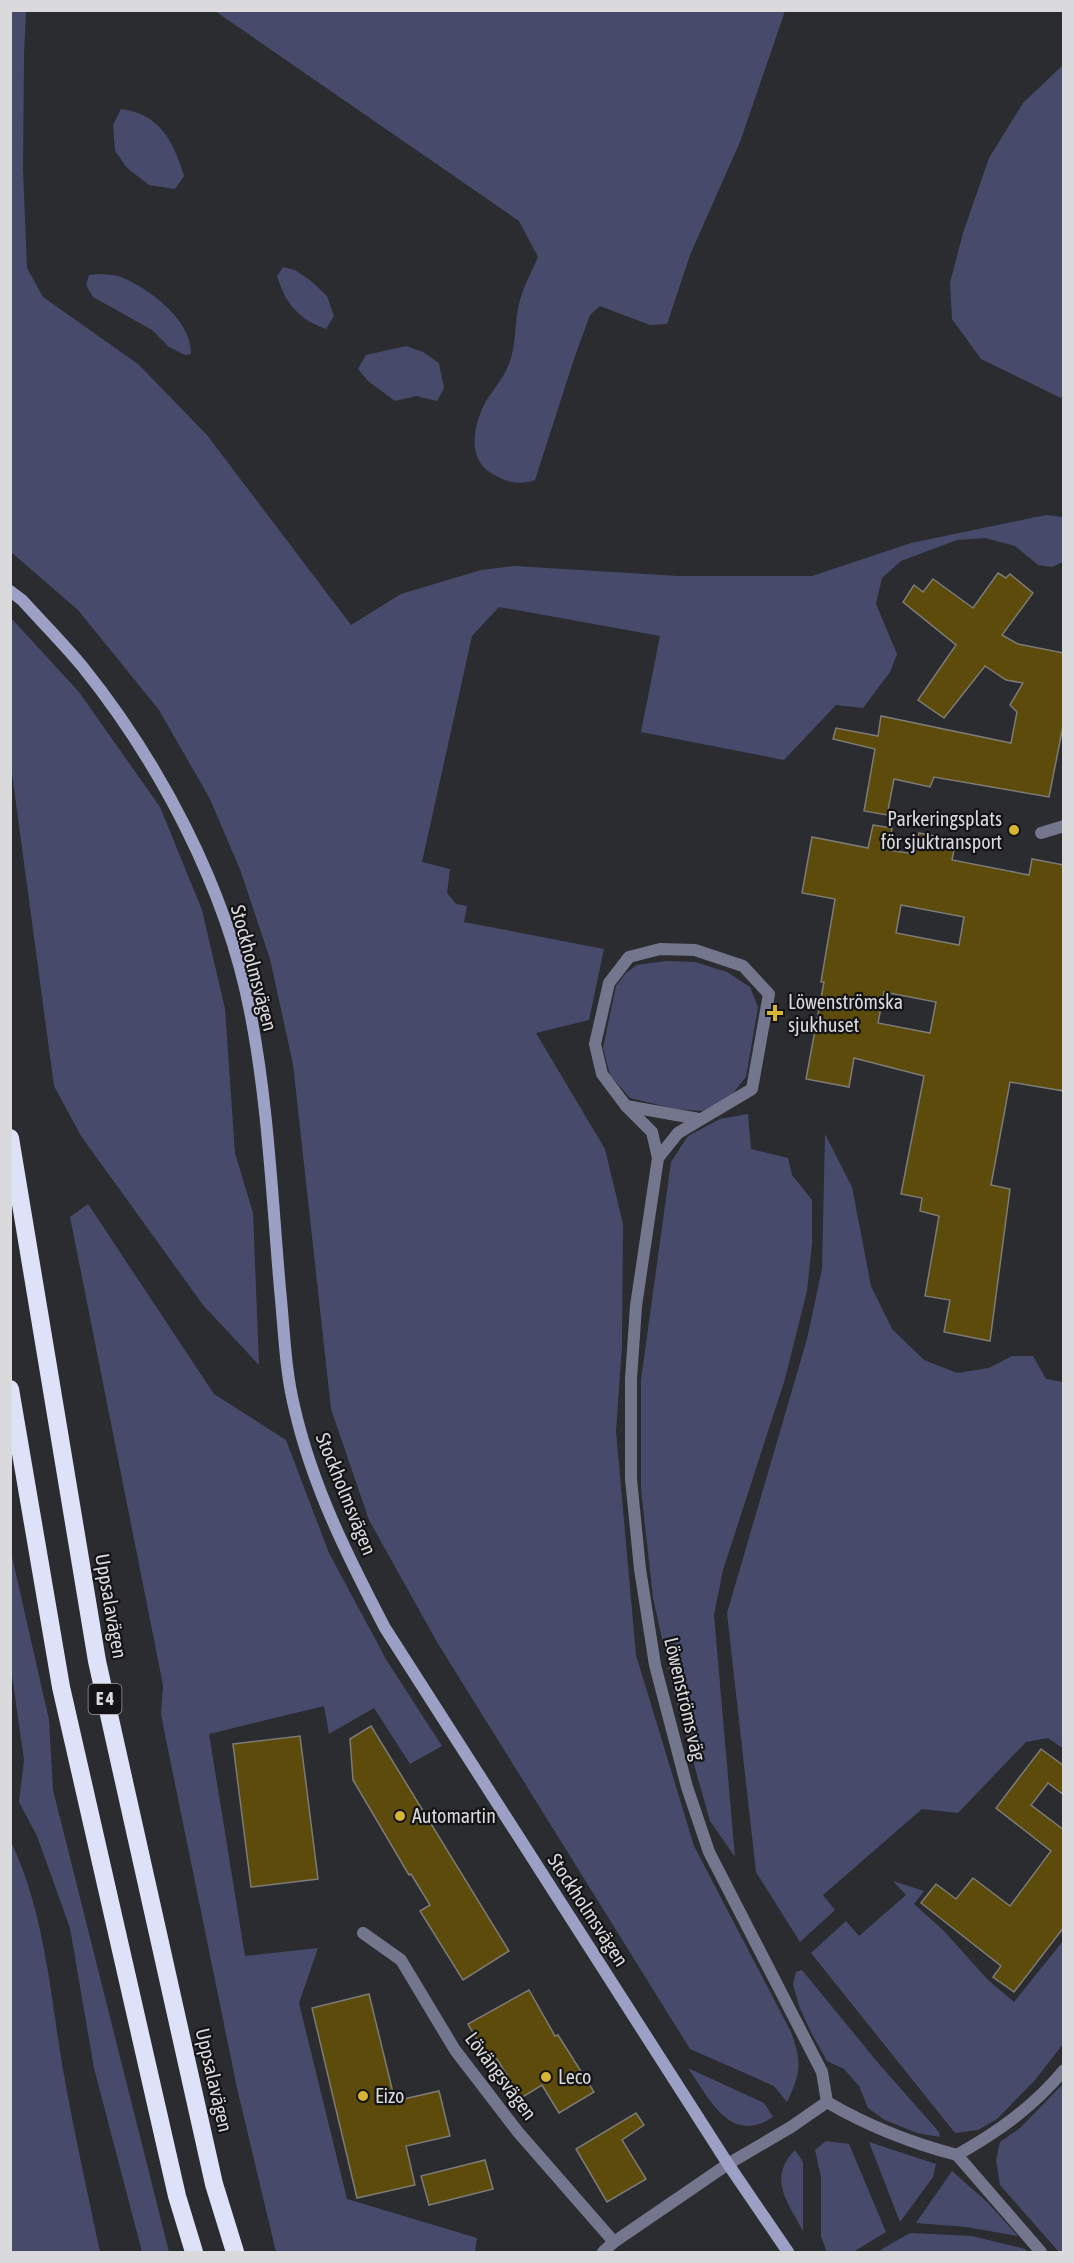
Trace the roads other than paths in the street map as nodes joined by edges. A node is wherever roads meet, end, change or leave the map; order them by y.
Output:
1 (10, 591) edge
2 (1064, 826) edge
3 (1041, 833) dead end
4 (626, 1106) junction
5 (699, 1119) junction
6 (10, 1138) edge
7 (658, 1158) junction
8 (10, 1389) edge
9 (363, 1933) dead end
10 (1064, 2070) edge
11 (826, 2102) junction
12 (957, 2155) junction
13 (728, 2164) junction
14 (614, 2242) junction
15 (604, 2252) edge
16 (194, 2253) edge
17 (234, 2253) edge
18 (788, 2253) edge
19 (1041, 2253) edge

1 - 13 street, Stockholmsvägen
2 - 3 street
4 - 5 street
4 - 5 street, Löwenströms väg
4 - 7 street, Löwenströms väg
5 - 7 street, Löwenströms väg
6 - 17 highway, Uppsalavägen / E 4
7 - 11 street, Löwenströms väg
8 - 16 highway, E 4
9 - 14 street, Lövängsvägen
10 - 12 street
11 - 12 street
11 - 13 street
12 - 19 street
13 - 14 street
13 - 18 street, Stockholmsvägen
14 - 15 street

